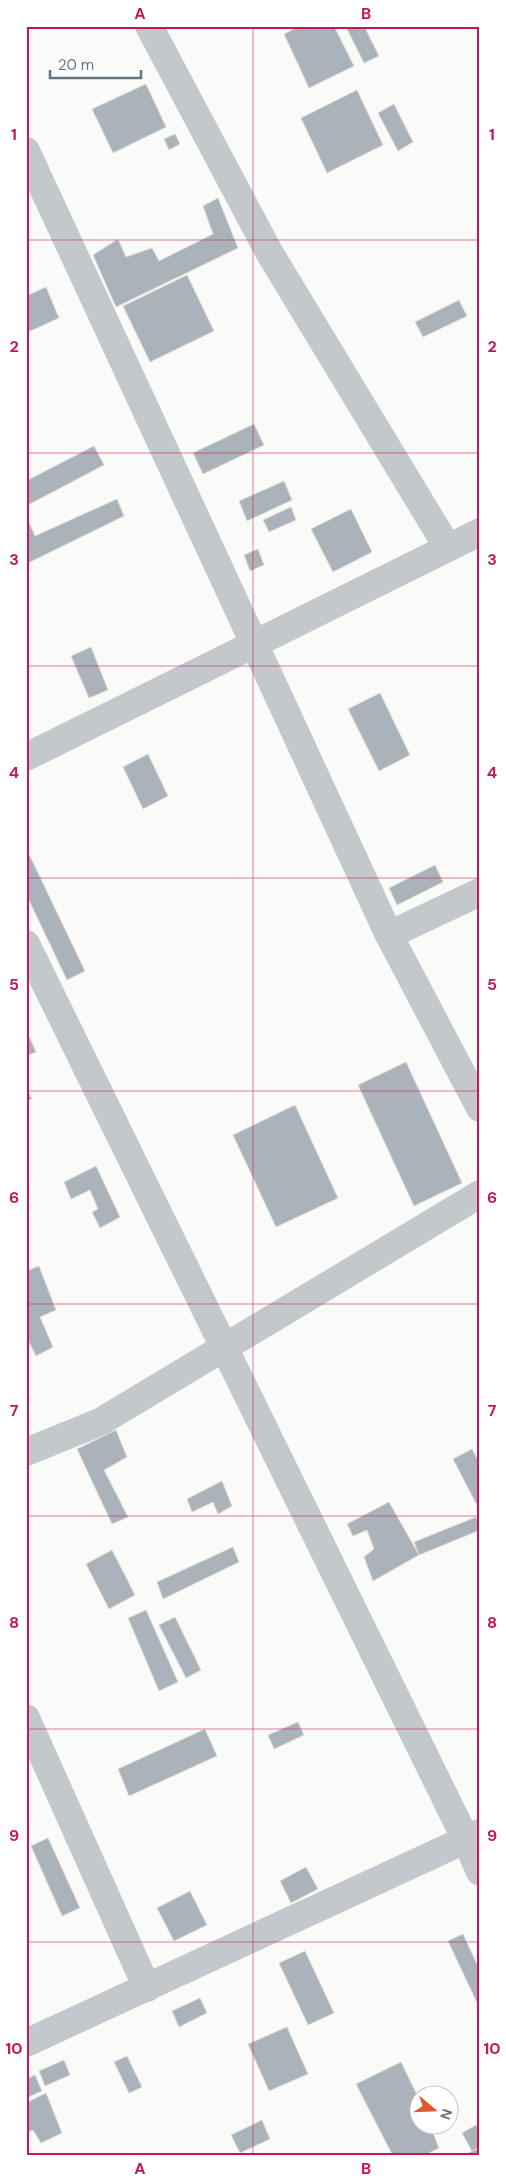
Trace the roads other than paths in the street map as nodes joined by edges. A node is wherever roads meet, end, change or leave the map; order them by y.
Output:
1 (149, 26) edge
2 (26, 151) edge
3 (480, 532) edge
4 (448, 548) junction
5 (254, 643) junction
6 (26, 757) edge
7 (480, 892) edge
8 (389, 935) junction
9 (26, 944) edge
10 (480, 1108) edge
11 (480, 1194) edge
12 (226, 1346) junction
13 (26, 1452) edge
14 (26, 1718) edge
15 (473, 1836) edge
16 (480, 1872) edge
17 (147, 1988) junction
18 (26, 2043) edge

1 - 4 street
2 - 5 street
3 - 4 street
4 - 5 street
5 - 6 street
5 - 8 street
7 - 8 street
8 - 10 street
9 - 12 street
11 - 12 street
12 - 13 street
12 - 15 street
14 - 17 street
15 - 16 street
15 - 17 street
17 - 18 street

